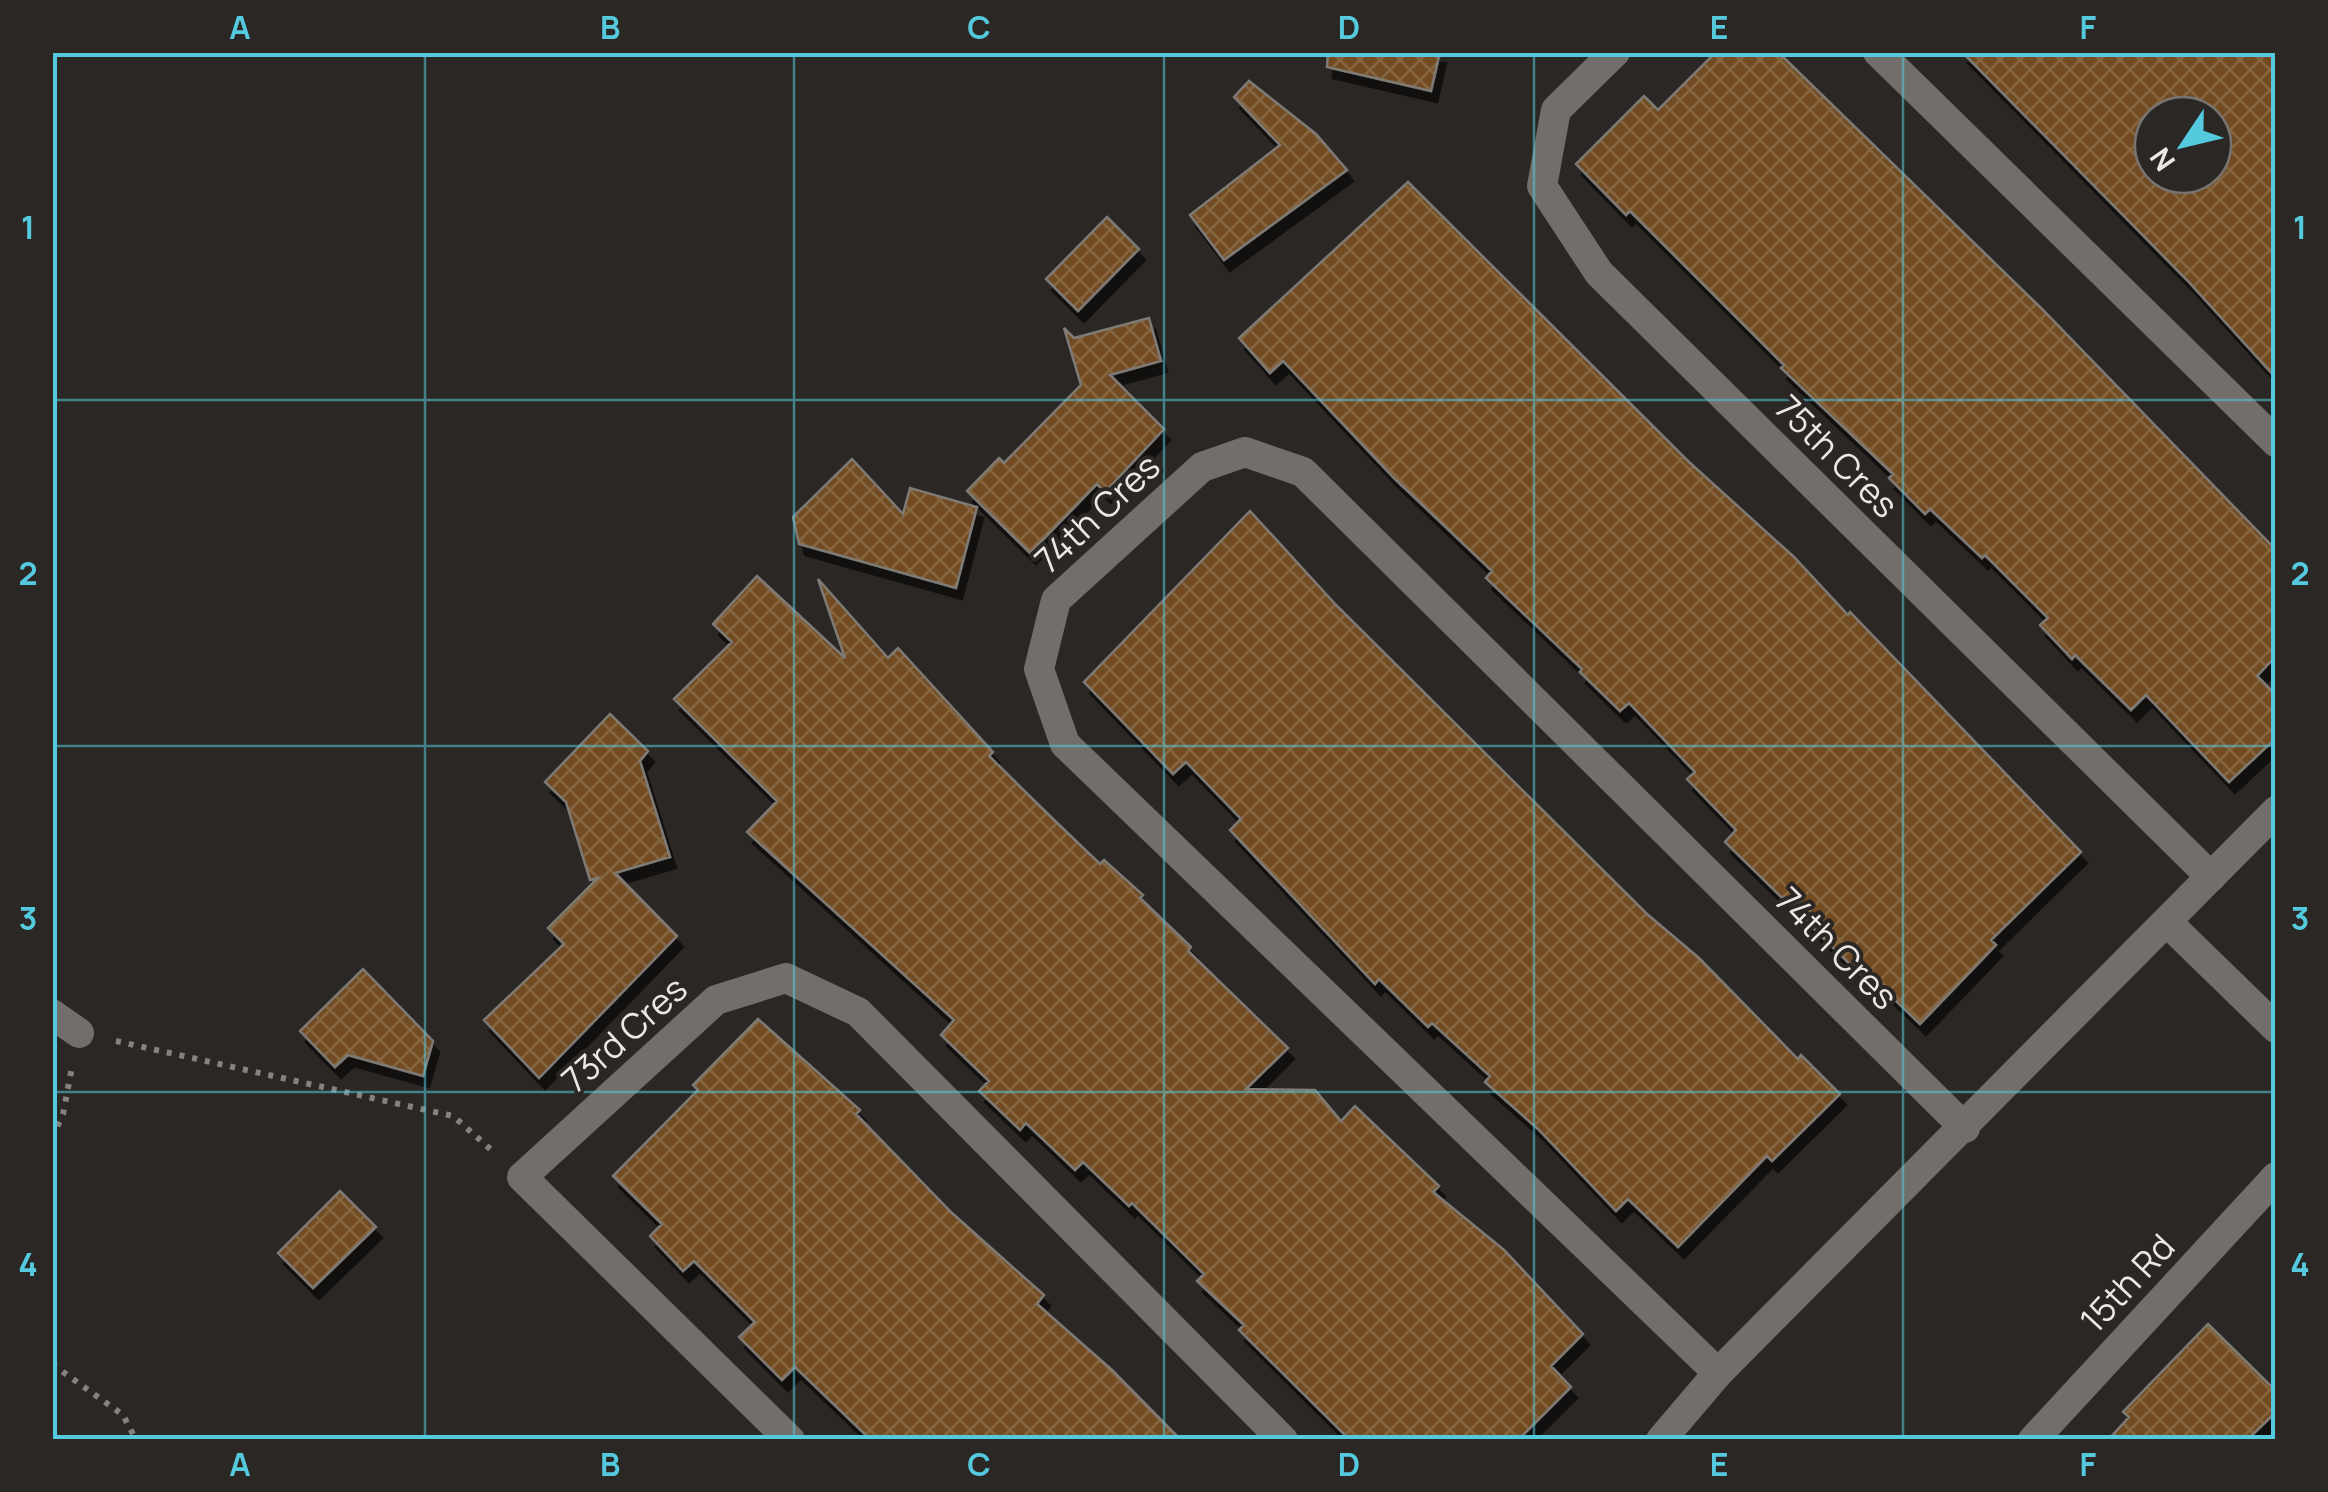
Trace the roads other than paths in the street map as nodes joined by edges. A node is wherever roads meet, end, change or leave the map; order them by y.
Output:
1 (1614, 52) edge
2 (1878, 52) edge
3 (2276, 442) edge
4 (2276, 811) edge
5 (2210, 877) junction
6 (2167, 922) junction
7 (52, 1014) edge
8 (2276, 1028) edge
9 (79, 1032) road end
10 (1965, 1128) junction
11 (2276, 1177) edge
12 (1718, 1374) junction
13 (790, 1440) edge
14 (1283, 1440) edge
15 (1660, 1440) edge
16 (2033, 1440) edge

1 - 5 street, 75th Cres
2 - 3 street
4 - 5 street
5 - 6 street
6 - 8 street
6 - 10 street
7 - 9 street
10 - 12 street
10 - 12 street, 74th Cres
11 - 16 street, 15th Rd
12 - 15 street
13 - 14 street, 73rd Cres

